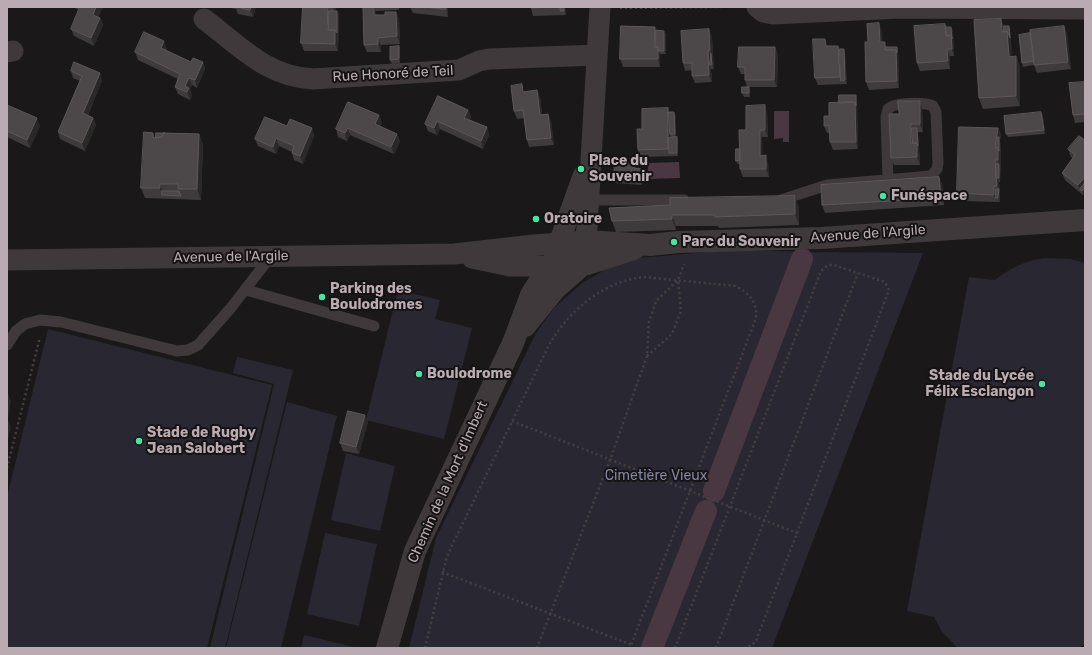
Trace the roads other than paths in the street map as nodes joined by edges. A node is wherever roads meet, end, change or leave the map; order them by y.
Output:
1 (757, 7) edge
2 (1024, 7) edge
3 (600, 8) edge
4 (900, 8) edge
5 (1077, 8) edge
6 (204, 19) dead end
7 (597, 55) junction
8 (592, 149) junction
9 (888, 180) junction
10 (588, 200) junction
11 (692, 200) edge
12 (772, 200) edge
13 (1085, 220) edge
14 (574, 251) junction
15 (454, 254) junction
16 (271, 256) junction
17 (7, 260) edge
18 (550, 265) junction
19 (510, 266) junction
20 (246, 290) junction
21 (530, 295) junction
22 (374, 326) dead end
23 (513, 343) junction
24 (7, 345) edge
25 (387, 648) edge

1 - 4 street
2 - 4 street
2 - 5 street
3 - 7 street
6 - 7 street, Rue Honoré de Teil
7 - 8 street
8 - 10 street
8 - 14 street
9 - 9 lane
9 - 12 lane
10 - 11 lane
10 - 14 street
13 - 14 street, Avenue de l'Argile
14 - 15 street, Avenue de l'Argile
14 - 18 street
14 - 23 street, Chemin de la Mort d'Imbert
15 - 16 street, Avenue de l'Argile
15 - 19 street, Avenue de l'Argile
16 - 17 street, Avenue de l'Argile
16 - 20 lane
18 - 19 street, Avenue de l'Argile
18 - 21 street, Chemin de la Mort d'Imbert
19 - 21 street
20 - 22 lane
20 - 24 lane
21 - 23 street, Chemin de la Mort d'Imbert
23 - 25 street, Chemin de la Mort d'Imbert

